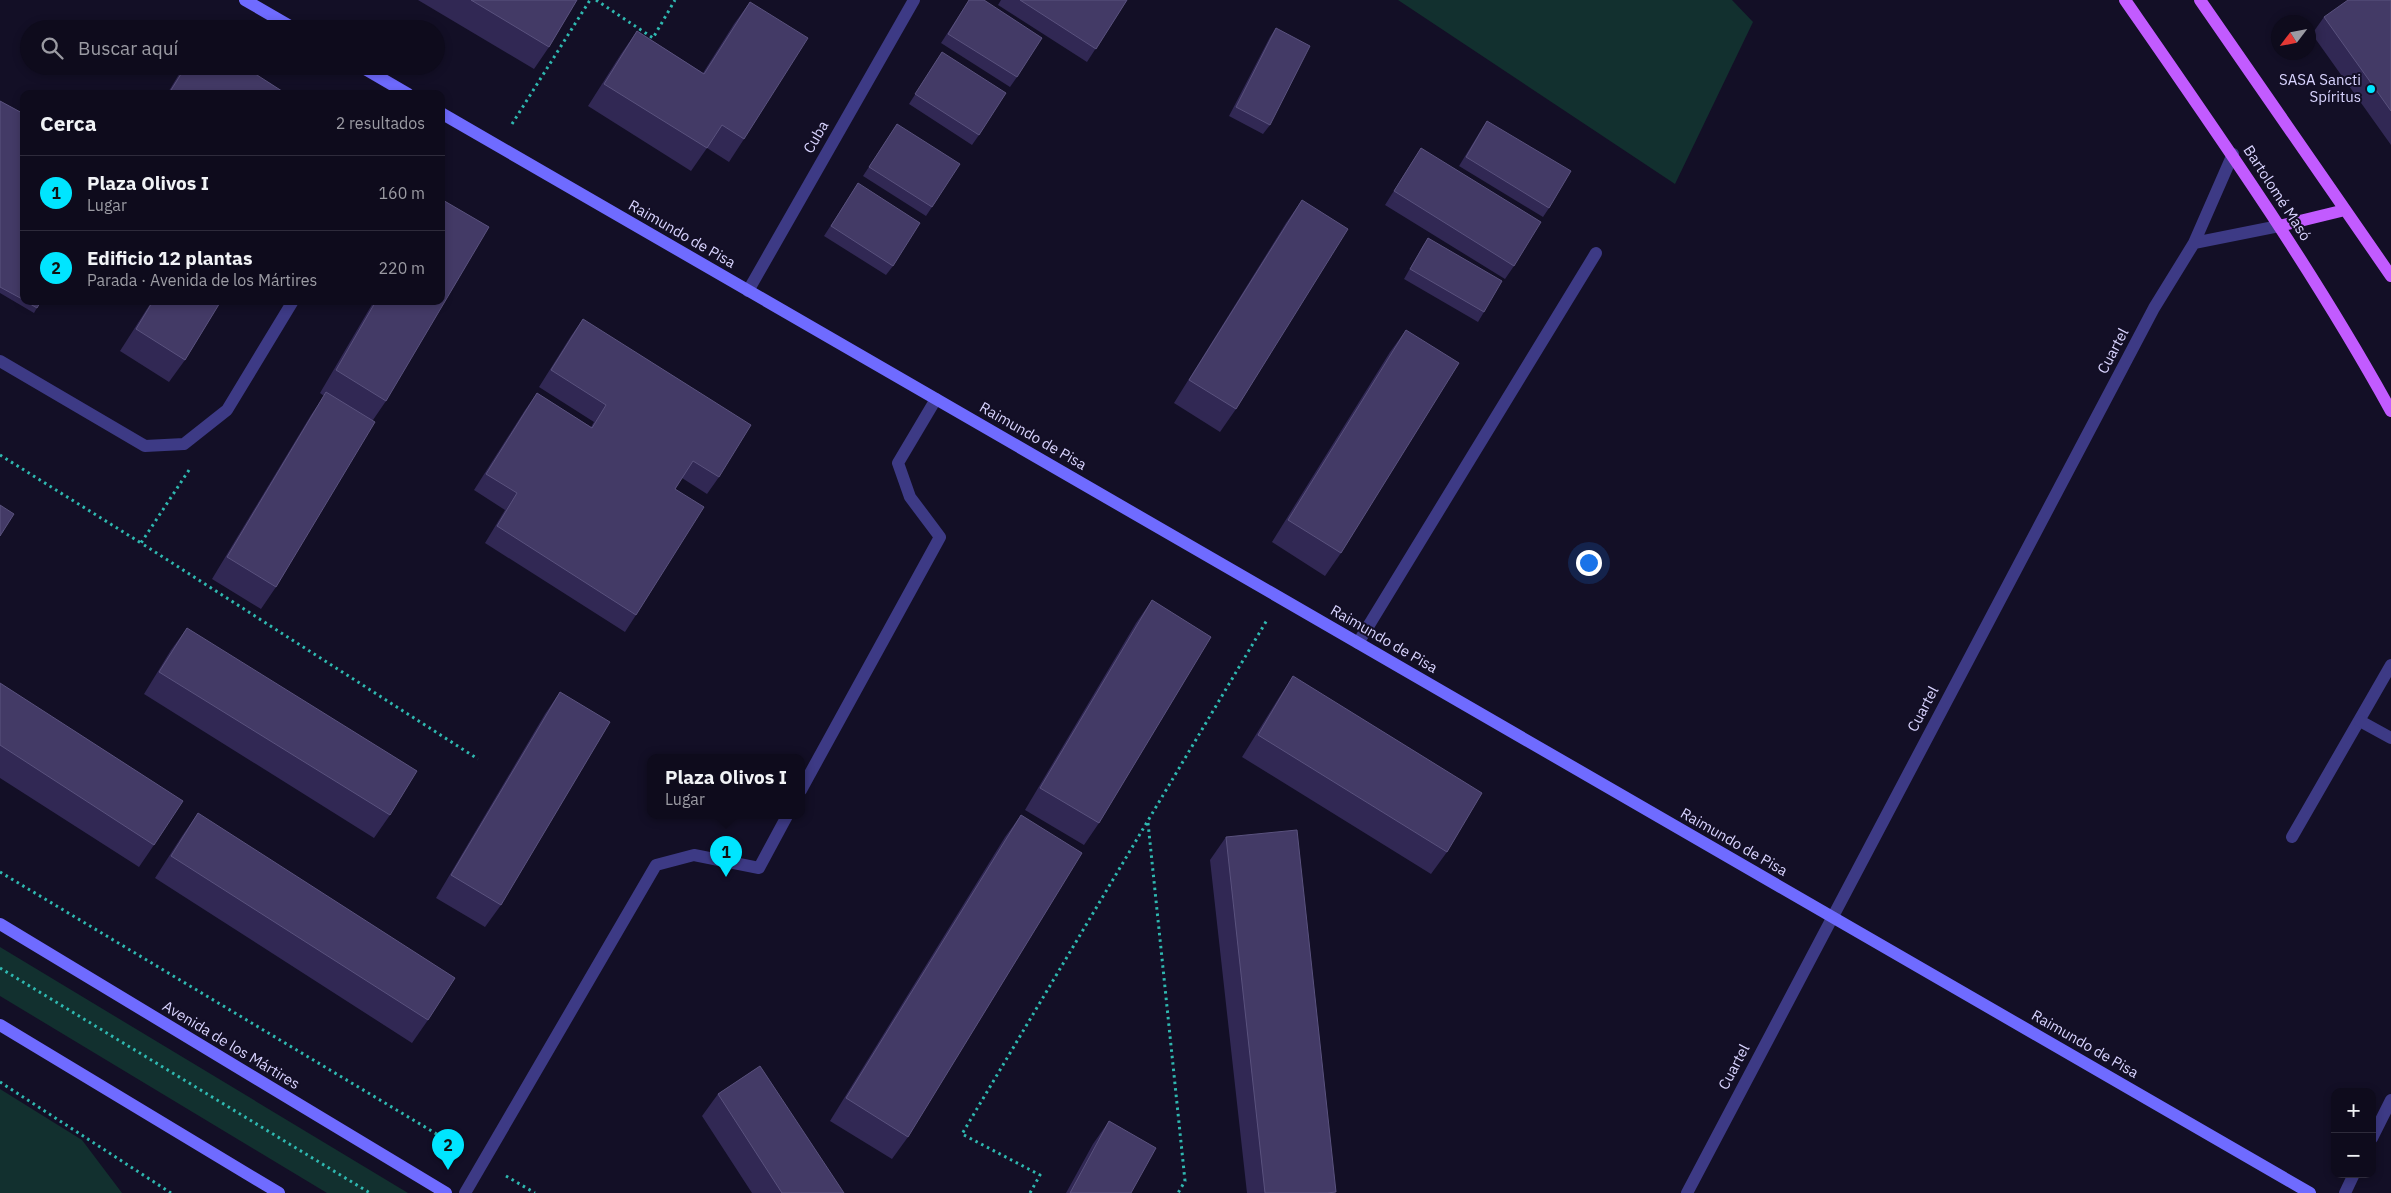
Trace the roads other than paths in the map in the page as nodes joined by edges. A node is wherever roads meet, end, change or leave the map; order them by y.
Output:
1 (245, 0) edge
2 (914, 0) edge
3 (2125, 0) edge
4 (2200, 0) edge
5 (279, 20) edge
6 (375, 75) edge
7 (401, 90) edge
8 (445, 115) edge
9 (2233, 154) junction
10 (2345, 210) junction
11 (2279, 226) junction
12 (2194, 243) junction
13 (1596, 253) dead end
14 (2391, 276) edge
15 (748, 290) junction
16 (291, 305) edge
17 (0, 361) edge
18 (936, 399) junction
19 (2391, 411) edge
20 (1358, 643) junction
21 (2391, 665) edge
22 (2360, 721) junction
23 (2391, 738) edge
24 (805, 783) edge
25 (785, 819) edge
26 (2292, 837) dead end
27 (1832, 917) junction
28 (0, 924) edge
29 (0, 1024) edge
30 (2391, 1100) edge
31 (2374, 1133) edge
32 (2352, 1178) edge
33 (279, 1193) edge
34 (446, 1193) edge
35 (465, 1193) edge
36 (1687, 1193) edge
37 (2310, 1193) edge
38 (2345, 1193) edge

1 - 5 street
2 - 15 street, Cuba
3 - 9 main road, Bartolomé Masó
4 - 10 main road
6 - 7 street
8 - 15 street, Raimundo de Pisa
9 - 11 main road, Bartolomé Masó
9 - 12 street, Cuartel
10 - 11 main road
10 - 14 main road
11 - 12 street
11 - 19 main road, Bartolomé Masó
12 - 27 street, Cuartel
13 - 20 street
15 - 18 street, Raimundo de Pisa
16 - 17 street
18 - 20 street, Raimundo de Pisa
18 - 24 street
20 - 27 street, Raimundo de Pisa
21 - 22 street
22 - 23 street
22 - 26 street
25 - 35 street
27 - 36 street, Cuartel
27 - 37 street, Raimundo de Pisa
28 - 34 street, Avenida de los Mártires
29 - 33 street
30 - 31 street
32 - 38 street

